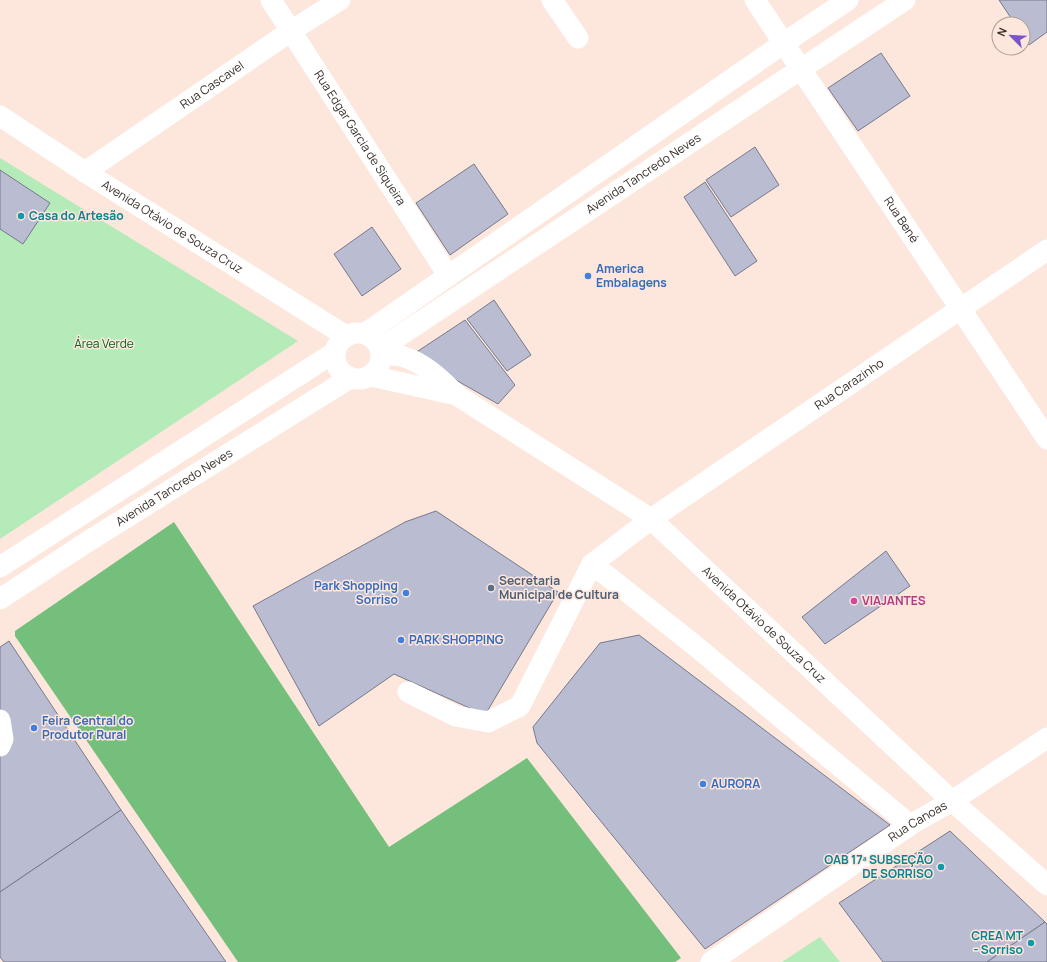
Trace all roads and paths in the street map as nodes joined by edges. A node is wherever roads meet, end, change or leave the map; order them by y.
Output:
1 (271, 0) edge
2 (340, 0) edge
3 (552, 0) edge
4 (755, 0) edge
5 (848, 0) edge
6 (905, 0) edge
7 (291, 31) junction
8 (578, 38) dead end
9 (784, 43) junction
10 (800, 70) junction
11 (0, 116) edge
12 (85, 172) junction
13 (1047, 250) edge
14 (448, 275) junction
15 (960, 309) junction
16 (366, 333) junction
17 (340, 344) junction
18 (382, 351) junction
19 (371, 376) junction
20 (350, 378) junction
21 (458, 396) junction
22 (1047, 439) edge
23 (651, 518) junction
24 (592, 564) junction
25 (0, 567) edge
26 (0, 599) edge
27 (408, 692) dead end
28 (0, 720) edge
29 (1047, 738) edge
30 (0, 746) edge
31 (952, 801) junction
32 (910, 825) junction
33 (1047, 885) edge
34 (711, 962) edge

1 - 7 street, Rua Edgar Garcia de Siqueira
2 - 7 street, Rua Cascavel
3 - 8 street
4 - 9 street, Rua Bené
5 - 9 street
6 - 10 street, Avenida Tancredo Neves
7 - 12 street, Rua Cascavel
7 - 14 street, Rua Edgar Garcia de Siqueira
9 - 10 street, Rua Bené
9 - 14 street
10 - 15 street, Rua Bené
10 - 18 street, Avenida Tancredo Neves
11 - 12 street, Avenida Otávio de Souza Cruz
12 - 17 street, Avenida Otávio de Souza Cruz
13 - 15 street, Rua Carazinho
14 - 16 street
15 - 22 street, Rua Bené
15 - 23 street, Rua Carazinho
16 - 17 street
16 - 18 street
17 - 20 street
17 - 25 street
18 - 19 street
18 - 21 street, Avenida Otávio de Souza Cruz
19 - 20 street
19 - 21 street, Avenida Otávio de Souza Cruz
20 - 26 street, Avenida Tancredo Neves
21 - 23 street, Avenida Otávio de Souza Cruz
23 - 24 street, Rua Carazinho
23 - 31 street, Avenida Otávio de Souza Cruz
24 - 27 street
24 - 32 street
28 - 30 street
29 - 31 street, Rua Canoas
31 - 32 street, Rua Canoas
31 - 33 street, Avenida Otávio de Souza Cruz
32 - 34 street, Rua Canoas

